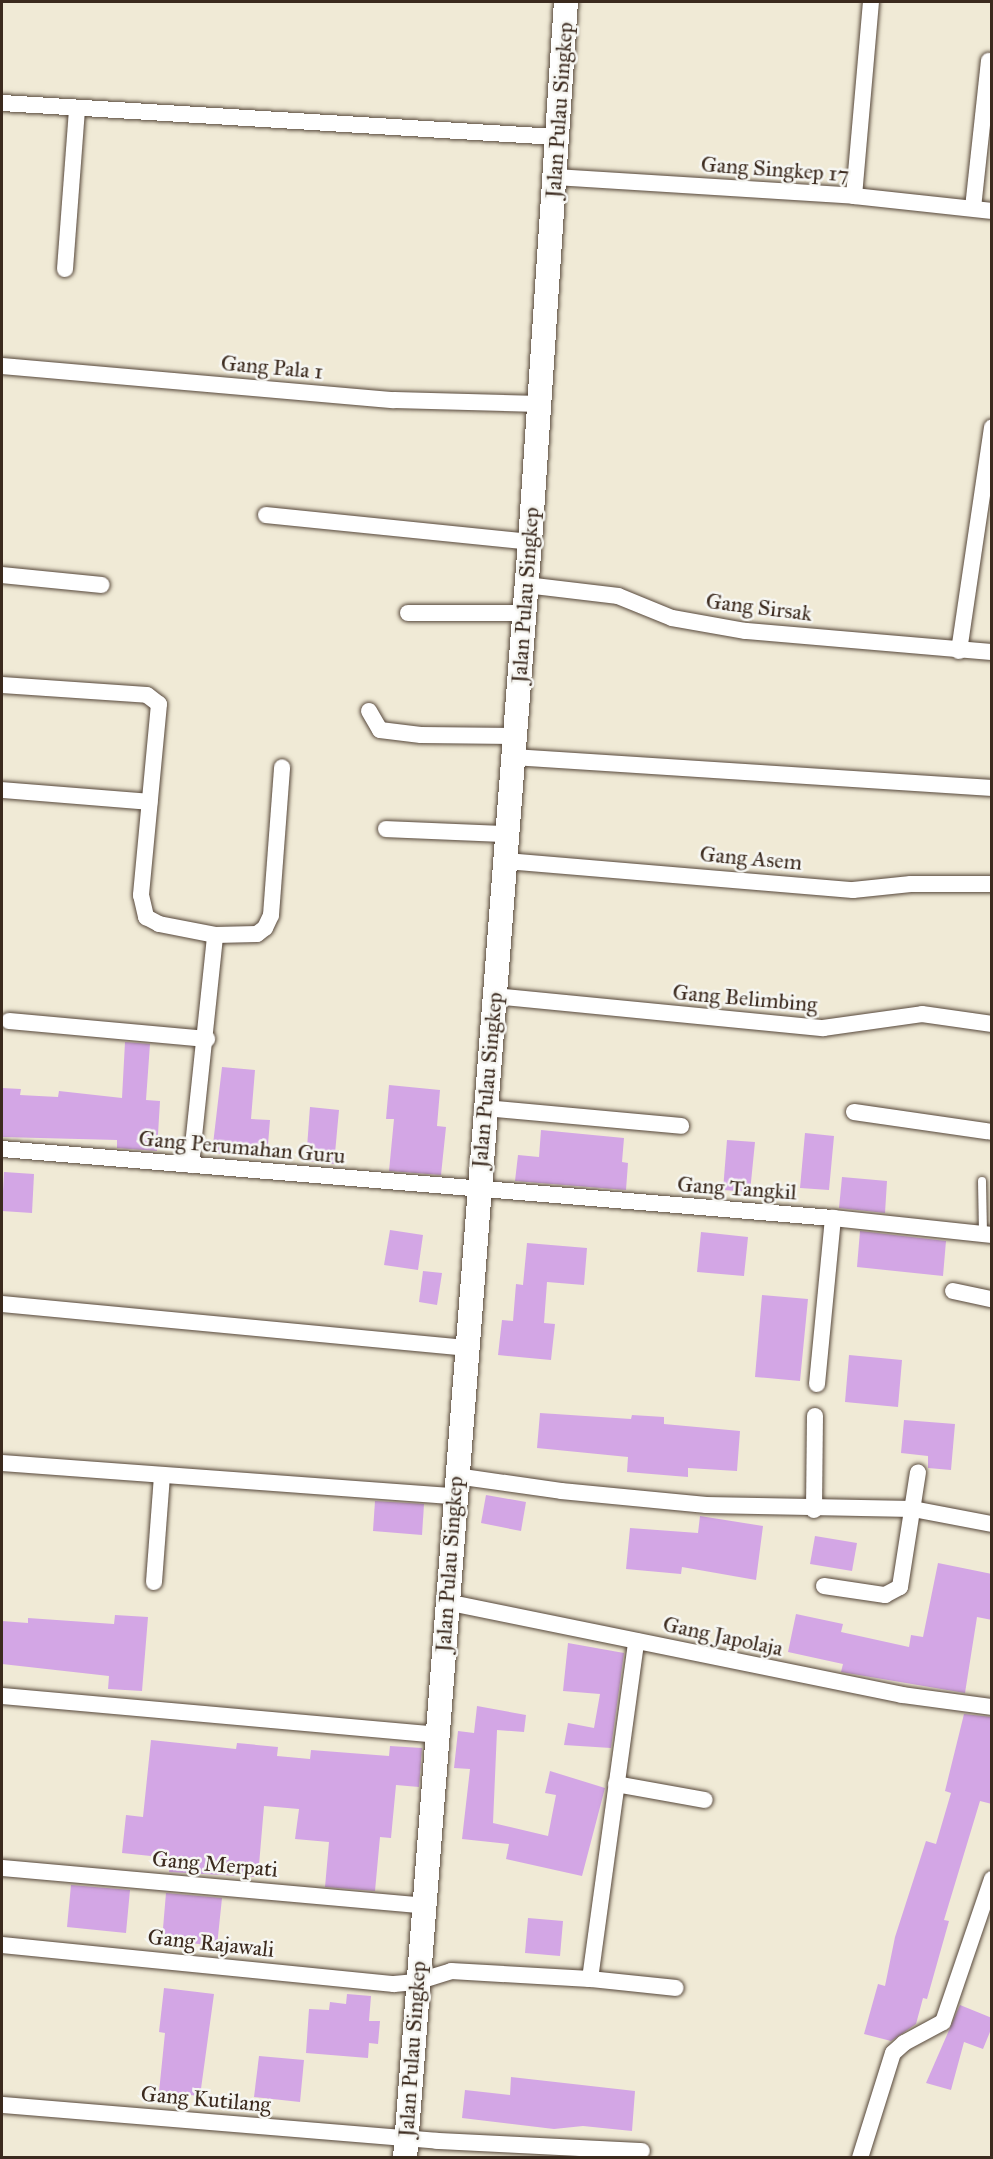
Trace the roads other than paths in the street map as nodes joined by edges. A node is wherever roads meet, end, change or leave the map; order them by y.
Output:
1 (566, 2) edge
2 (871, 2) edge
3 (989, 61) dead end
4 (2, 103) edge
5 (76, 108) junction
6 (557, 137) junction
7 (555, 177) junction
8 (854, 196) junction
9 (973, 208) junction
10 (992, 211) edge
11 (65, 269) dead end
12 (2, 366) edge
13 (540, 404) junction
14 (992, 427) edge
15 (985, 503) edge
16 (266, 515) dead end
17 (530, 542) junction
18 (2, 575) edge
19 (102, 585) dead end
20 (526, 585) junction
21 (408, 613) dead end
22 (524, 613) junction
23 (958, 651) junction
24 (992, 652) edge
25 (2, 685) edge
26 (369, 711) dead end
27 (514, 747) junction
28 (282, 767) dead end
29 (992, 788) edge
30 (2, 790) edge
31 (150, 802) junction
32 (386, 829) dead end
33 (507, 834) junction
34 (506, 861) junction
35 (992, 884) edge
36 (215, 935) junction
37 (494, 996) junction
38 (9, 1021) dead end
39 (992, 1024) edge
40 (207, 1039) junction
41 (485, 1108) junction
42 (854, 1112) dead end
43 (681, 1126) dead end
44 (992, 1132) edge
45 (2, 1149) edge
46 (191, 1165) junction
47 (982, 1181) dead end
48 (479, 1190) junction
49 (833, 1218) junction
50 (987, 1235) edge
51 (953, 1291) dead end
52 (992, 1299) edge
53 (2, 1304) edge
54 (466, 1353) junction
55 (817, 1384) dead end
56 (815, 1416) dead end
57 (2, 1463) edge
58 (918, 1472) dead end
59 (162, 1475) junction
60 (455, 1486) junction
61 (814, 1509) junction
62 (913, 1509) junction
63 (992, 1524) edge
64 (154, 1582) dead end
65 (825, 1586) dead end
66 (446, 1602) junction
67 (636, 1641) junction
68 (2, 1696) edge
69 (992, 1707) edge
70 (437, 1736) junction
71 (616, 1784) junction
72 (705, 1800) dead end
73 (2, 1868) edge
74 (992, 1879) edge
75 (424, 1906) junction
76 (2, 1945) edge
77 (590, 1979) junction
78 (416, 1982) junction
79 (676, 1988) dead end
80 (2, 2104) edge
81 (405, 2148) edge
82 (642, 2151) dead end
83 (558, 2153) edge
84 (860, 2157) edge

1 - 6 street, Jalan Pulau Singkep
2 - 8 street
3 - 9 street
4 - 5 street
5 - 6 street
5 - 11 street
6 - 7 street, Jalan Pulau Singkep
7 - 8 street, Gang Singkep 17
7 - 13 street, Jalan Pulau Singkep
8 - 9 street, Gang Singkep 17
9 - 10 street, Gang Singkep 17
12 - 13 street, Gang Pala 1
13 - 17 street, Jalan Pulau Singkep
14 - 15 street
15 - 23 street
16 - 17 street
17 - 20 street, Jalan Pulau Singkep
18 - 19 street
20 - 22 street, Jalan Pulau Singkep
20 - 23 street, Gang Sirsak
21 - 22 street
22 - 27 street, Jalan Pulau Singkep
23 - 24 street, Gang Sirsak
25 - 31 street
26 - 27 street
27 - 29 street
27 - 33 street, Jalan Pulau Singkep
28 - 36 street
30 - 31 street
31 - 36 street
32 - 33 street
33 - 34 street, Jalan Pulau Singkep
34 - 35 street, Gang Asem
34 - 37 street, Jalan Pulau Singkep
36 - 40 street
37 - 39 street, Gang Belimbing
37 - 41 street, Jalan Pulau Singkep
38 - 40 street
40 - 46 street
41 - 43 street
41 - 48 street, Jalan Pulau Singkep
42 - 44 street
45 - 46 street, Gang Perumahan Guru
46 - 48 street, Gang Perumahan Guru
47 - 50 lane
48 - 49 street, Gang Tangkil
48 - 54 street, Jalan Pulau Singkep
49 - 50 street, Gang Tangkil
49 - 55 street
51 - 52 street
53 - 54 street
54 - 60 street, Jalan Pulau Singkep
56 - 61 street
57 - 59 street
58 - 62 street
59 - 60 street
59 - 64 street
60 - 61 street
60 - 66 street, Jalan Pulau Singkep
61 - 62 street
62 - 63 street
62 - 65 street
66 - 67 street, Gang Japolaja
66 - 70 street, Jalan Pulau Singkep
67 - 69 street, Gang Japolaja
67 - 71 street
68 - 70 street
70 - 75 street, Jalan Pulau Singkep
71 - 72 street
71 - 77 street
73 - 75 street, Gang Merpati
74 - 84 street
75 - 78 street, Jalan Pulau Singkep
76 - 78 street, Gang Rajawali
77 - 78 street, Gang Rajawali
77 - 79 street, Gang Rajawali
78 - 81 street, Jalan Pulau Singkep
80 - 81 street, Gang Kutilang
81 - 83 street, Gang Kutilang
82 - 83 street, Gang Kutilang

